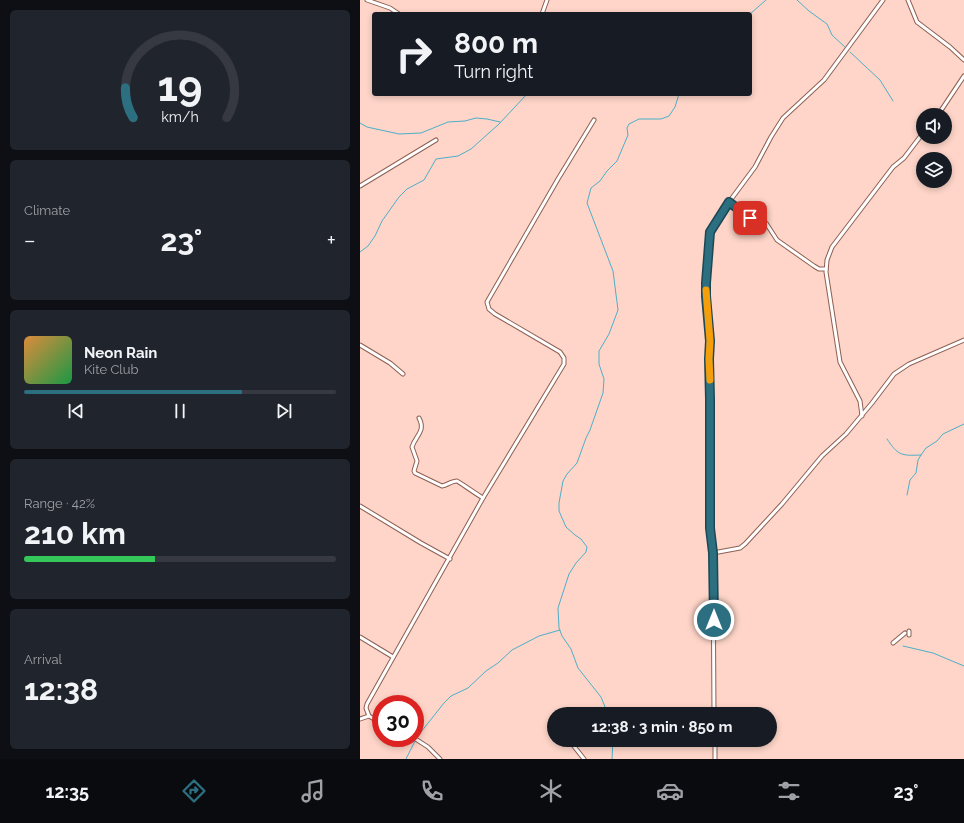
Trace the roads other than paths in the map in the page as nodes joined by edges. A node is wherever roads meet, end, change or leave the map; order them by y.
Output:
1 (367, 0) edge
2 (547, 0) edge
3 (883, 0) edge
4 (908, 0) edge
5 (396, 12) edge
6 (543, 12) edge
7 (964, 60) edge
8 (964, 76) edge
9 (943, 108) edge
10 (594, 120) dead end
11 (436, 140) dead end
12 (916, 142) edge
13 (360, 186) edge
14 (729, 202) junction
15 (826, 269) junction
16 (964, 340) edge
17 (360, 345) edge
18 (403, 374) dead end
19 (862, 416) junction
20 (419, 418) dead end
21 (483, 498) junction
22 (360, 506) edge
23 (713, 553) junction
24 (450, 559) junction
25 (909, 631) dead end
26 (905, 633) dead end
27 (909, 635) dead end
28 (360, 637) edge
29 (893, 642) dead end
30 (393, 657) junction
31 (714, 707) edge
32 (369, 716) junction
33 (372, 718) edge
34 (360, 719) edge
35 (424, 744) edge
36 (575, 747) edge
37 (715, 747) edge
38 (440, 759) edge
39 (584, 759) edge
40 (715, 759) edge

1 - 5 street
2 - 6 street
3 - 14 street
4 - 7 street
8 - 9 street
10 - 21 street
11 - 13 street
12 - 15 street
14 - 15 street
14 - 23 street
15 - 19 street
16 - 19 street
17 - 18 street
19 - 23 street
20 - 21 street
21 - 24 street
22 - 24 street
23 - 31 street
24 - 30 street
25 - 27 street
26 - 29 street
28 - 30 street
30 - 32 street
32 - 33 street
32 - 34 street
35 - 38 street
36 - 39 street
37 - 40 street

